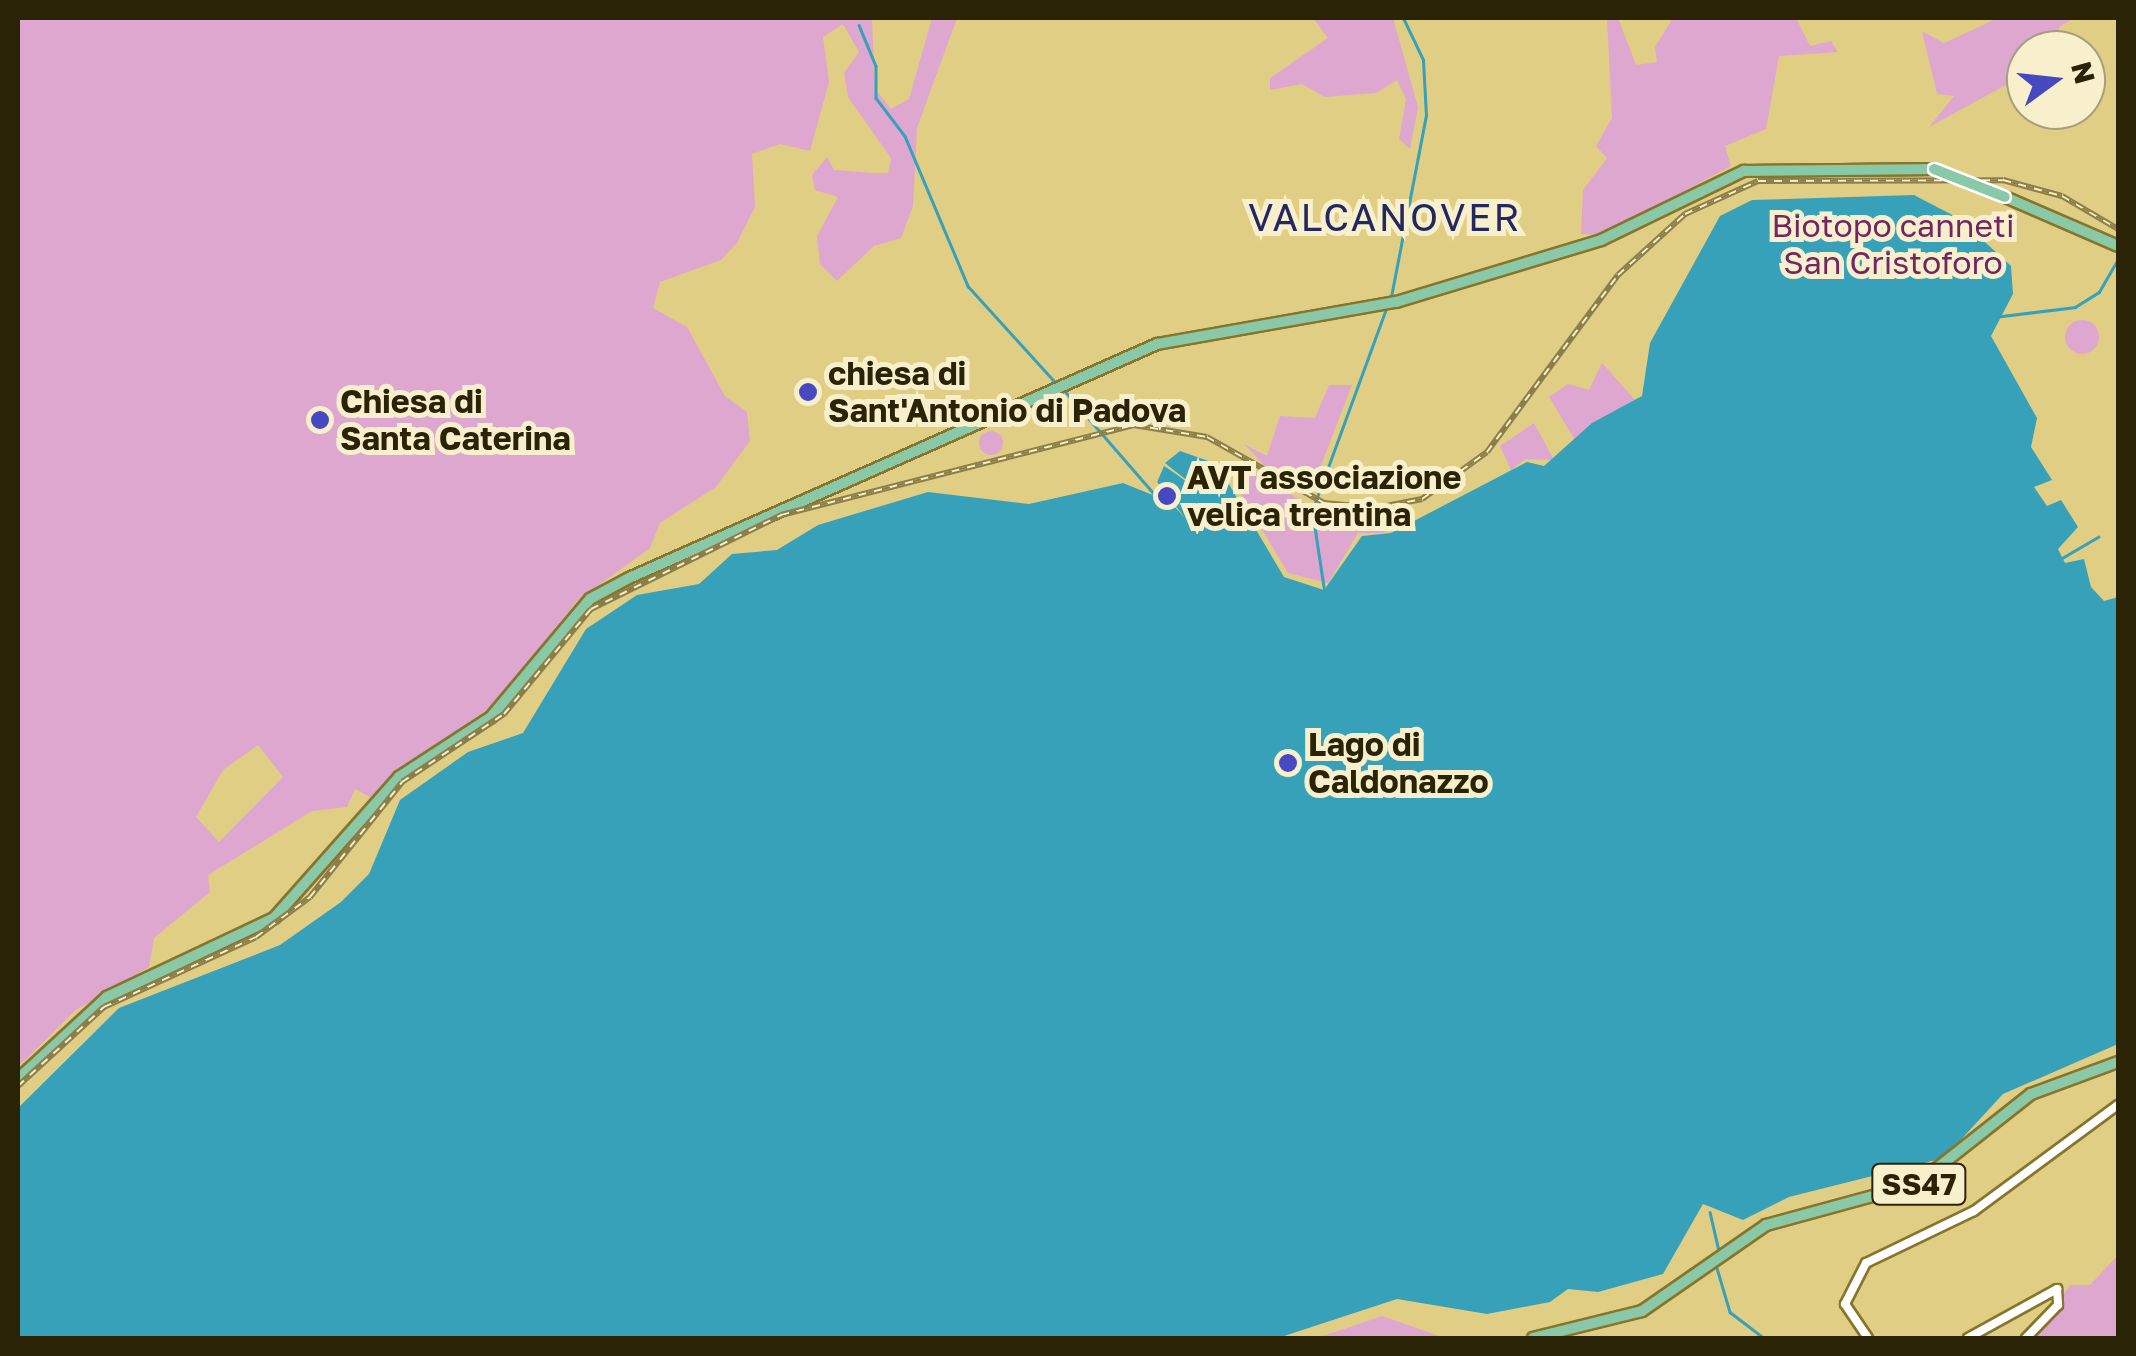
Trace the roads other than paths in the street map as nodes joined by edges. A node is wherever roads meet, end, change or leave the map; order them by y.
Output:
1 (2118, 246) edge
2 (2118, 1062) edge
3 (18, 1079) edge
4 (2118, 1105) edge
5 (1533, 1338) edge
6 (1868, 1338) edge
7 (1968, 1338) edge
8 (2026, 1338) edge

1 - 3 main road, bridge
2 - 5 main road, SS47
4 - 6 street
7 - 8 street

